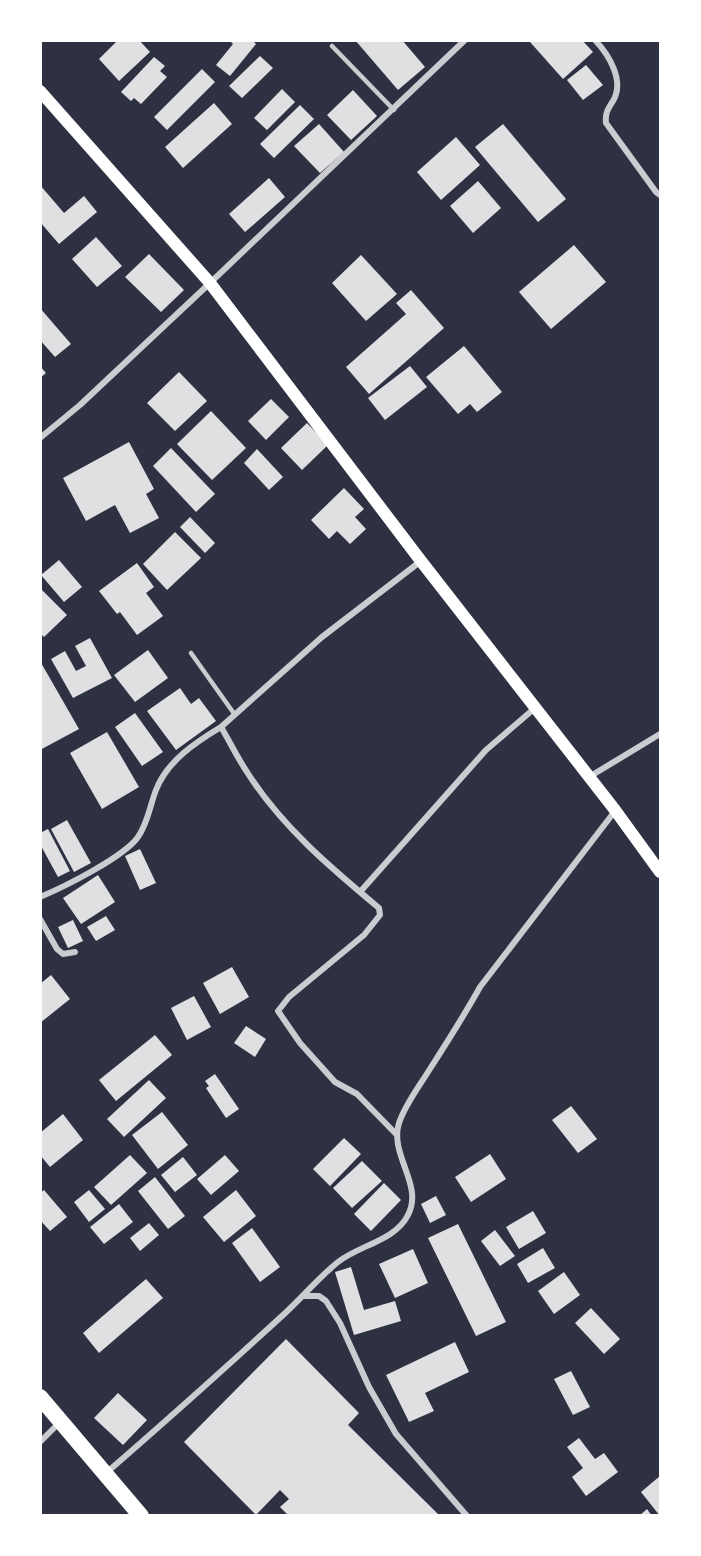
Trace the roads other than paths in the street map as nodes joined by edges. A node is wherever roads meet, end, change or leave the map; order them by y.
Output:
1 (465, 40) edge
2 (595, 40) edge
3 (332, 46) dead end
4 (40, 91) edge
5 (394, 110) junction
6 (660, 195) edge
7 (210, 283) junction
8 (41, 437) edge
9 (421, 561) junction
10 (191, 653) dead end
11 (535, 708) junction
12 (235, 715) junction
13 (221, 727) junction
14 (660, 734) edge
15 (589, 777) junction
16 (615, 810) junction
17 (660, 872) edge
18 (360, 892) junction
19 (40, 897) edge
20 (40, 919) edge
21 (75, 952) dead end
22 (397, 1135) junction
23 (304, 1296) junction
24 (40, 1397) edge
25 (61, 1422) junction
26 (40, 1442) edge
27 (105, 1473) junction
28 (141, 1515) edge
29 (467, 1515) edge

1 - 5 street
2 - 6 street
3 - 5 lane
4 - 7 main road
5 - 7 street
7 - 8 street
7 - 9 main road
9 - 11 main road
9 - 12 street
10 - 12 lane
11 - 15 main road
11 - 18 street
12 - 13 street
13 - 18 street
13 - 19 street
14 - 15 street
15 - 16 main road
16 - 17 main road
16 - 22 street
18 - 22 street
20 - 21 street
22 - 23 street
23 - 27 street
23 - 29 street
24 - 25 highway
25 - 26 street
25 - 27 highway
27 - 28 highway

